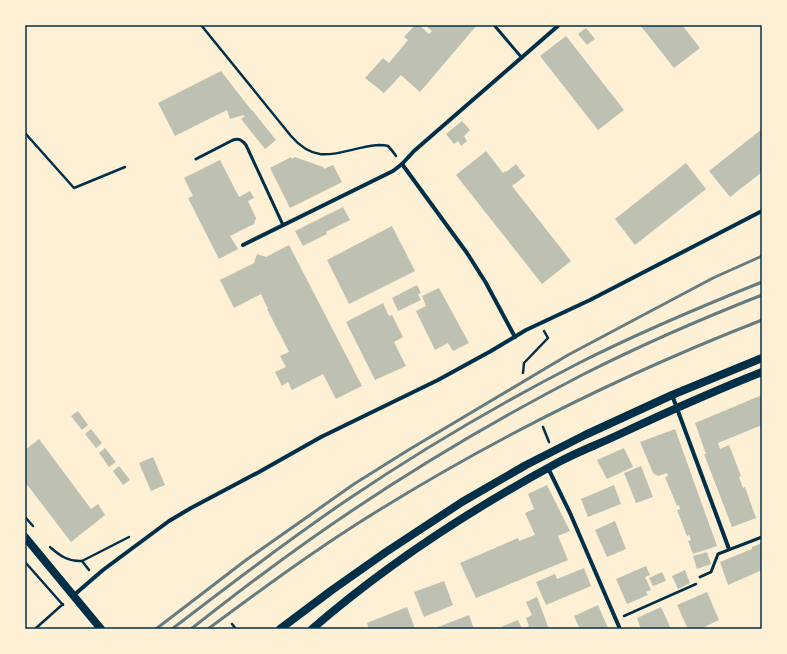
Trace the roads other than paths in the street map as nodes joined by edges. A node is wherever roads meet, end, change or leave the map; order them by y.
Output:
1 (494, 25) edge
2 (559, 25) edge
3 (522, 58) junction
4 (196, 159) dead end
5 (402, 164) junction
6 (762, 211) edge
7 (283, 225) junction
8 (243, 245) dead end
9 (515, 337) junction
10 (762, 358) edge
11 (762, 372) edge
12 (672, 395) junction
13 (677, 408) junction
14 (548, 468) junction
15 (25, 537) edge
16 (762, 537) edge
17 (729, 549) junction
18 (700, 577) road end
19 (74, 595) junction
20 (101, 629) edge
21 (280, 629) edge
22 (312, 629) edge
23 (620, 629) edge

1 - 3 lane
2 - 3 street
3 - 5 street
4 - 7 lane
5 - 7 street
5 - 9 street
6 - 9 street
7 - 8 street
9 - 19 street
10 - 12 main road
11 - 13 main road
12 - 13 street
12 - 21 main road
13 - 14 main road
13 - 17 street
14 - 22 main road
14 - 23 street
15 - 19 main road
16 - 17 lane
17 - 18 lane
19 - 20 main road

